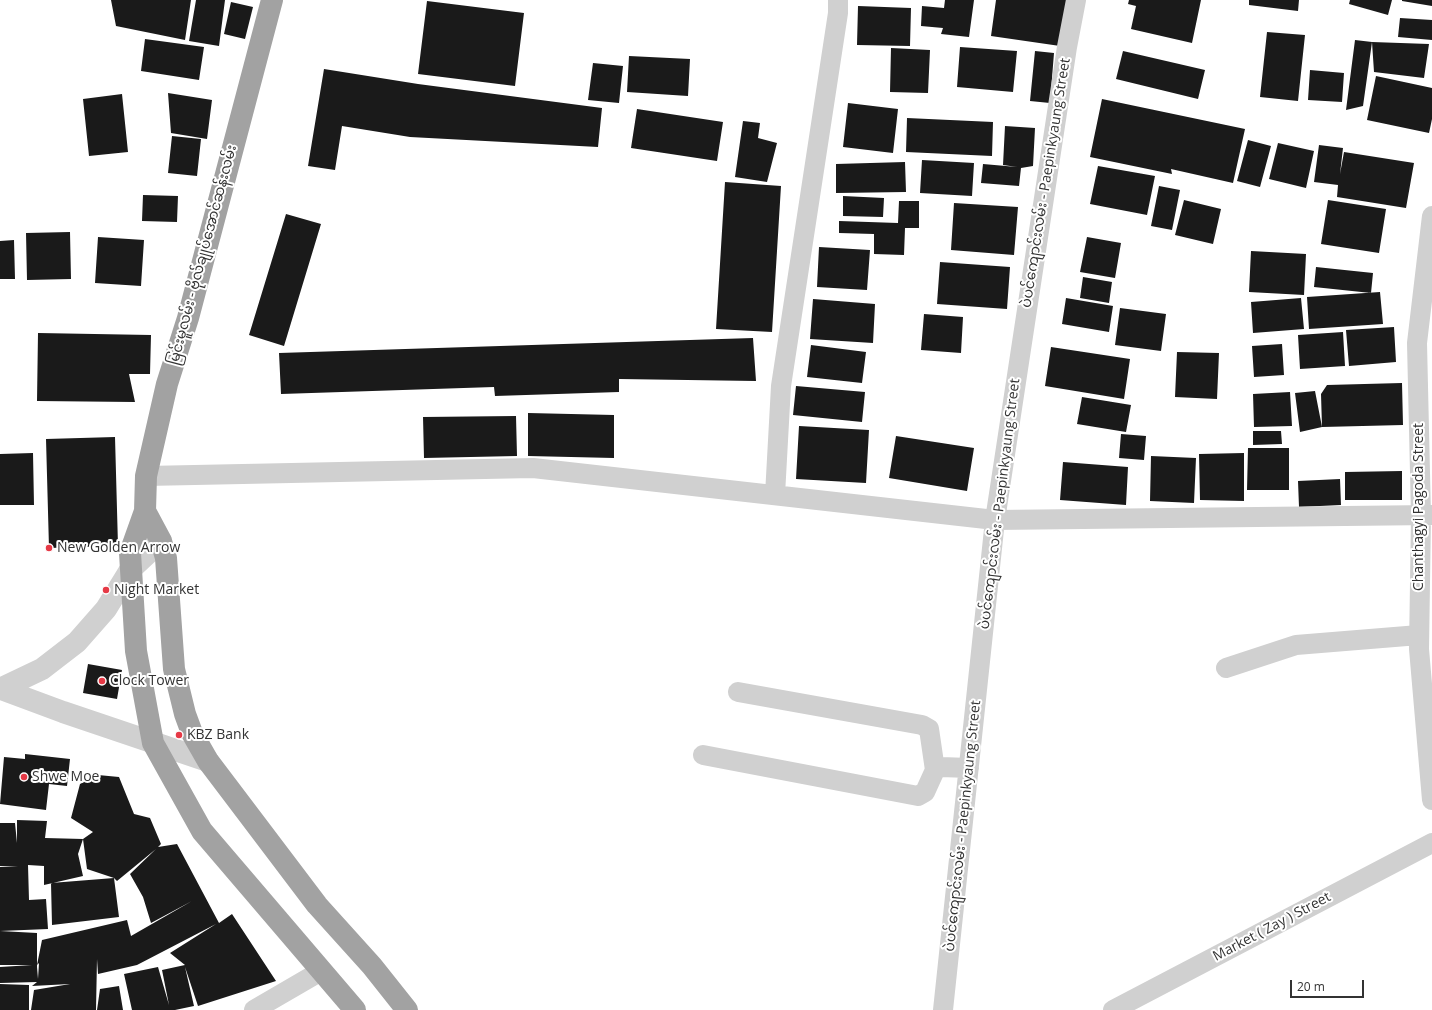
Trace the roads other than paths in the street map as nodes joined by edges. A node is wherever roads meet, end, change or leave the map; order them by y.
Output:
1 (272, 0) edge
2 (838, 0) edge
3 (1076, 0) edge
4 (1432, 216) edge
5 (146, 476) junction
6 (774, 495) junction
7 (145, 511) junction
8 (1426, 516) edge
9 (996, 520) junction
10 (161, 541) junction
11 (130, 570) junction
12 (1419, 635) junction
13 (1226, 668) dead end
14 (1, 689) edge
15 (738, 692) dead end
16 (153, 743) junction
17 (703, 755) dead end
18 (208, 761) junction
19 (969, 768) junction
20 (935, 770) junction
21 (1432, 800) edge
22 (1432, 843) edge
23 (321, 971) junction
24 (254, 1010) edge
25 (355, 1010) edge
26 (408, 1010) edge
27 (943, 1010) edge
28 (1113, 1010) edge

1 - 5 highway, မြင်းမူလမ်း - ဗိုလ်ချုပ်အောင်ဆန်းလမ်း
2 - 6 street
3 - 9 street, ပဲပင်ကျောင်းလမ်း - Paepinkyaung Street
4 - 8 street, Chanthagyi Pagoda Street
5 - 6 street
5 - 7 highway, မြင်းမူလမ်း - ဗိုလ်ချုပ်အောင်ဆန်းလမ်း
6 - 9 street
7 - 10 highway, မြင်းမူလမ်း - ဗိုလ်ချုပ်အောင်ဆန်းလမ်း
7 - 11 highway, မြင်းမူလမ်း - ဗိုလ်ချုပ်အောင်ဆန်းလမ်း
8 - 9 street
8 - 12 street, Chanthagyi Pagoda Street
9 - 19 street, ပဲပင်ကျောင်းလမ်း - Paepinkyaung Street
10 - 11 street
10 - 18 highway, မြင်းမူလမ်း - ဗိုလ်ချုပ်အောင်ဆန်းလမ်း
11 - 14 street
11 - 16 highway, မြင်းမူလမ်း - ဗိုလ်ချုပ်အောင်ဆန်းလမ်း
12 - 13 street
12 - 21 street, Chanthagyi Pagoda Street
14 - 16 street
15 - 20 street
16 - 18 street
16 - 23 highway, မြင်းမူလမ်း - ဗိုလ်ချုပ်အောင်ဆန်းလမ်း
17 - 20 street
18 - 26 highway, မြင်းမူလမ်း - ဗိုလ်ချုပ်အောင်ဆန်းလမ်း
19 - 20 street
19 - 27 street, ပဲပင်ကျောင်းလမ်း - Paepinkyaung Street
22 - 28 street, Market ( Zay ) Street
23 - 24 street
23 - 25 highway, မြင်းမူလမ်း - ဗိုလ်ချုပ်အောင်ဆန်းလမ်း

